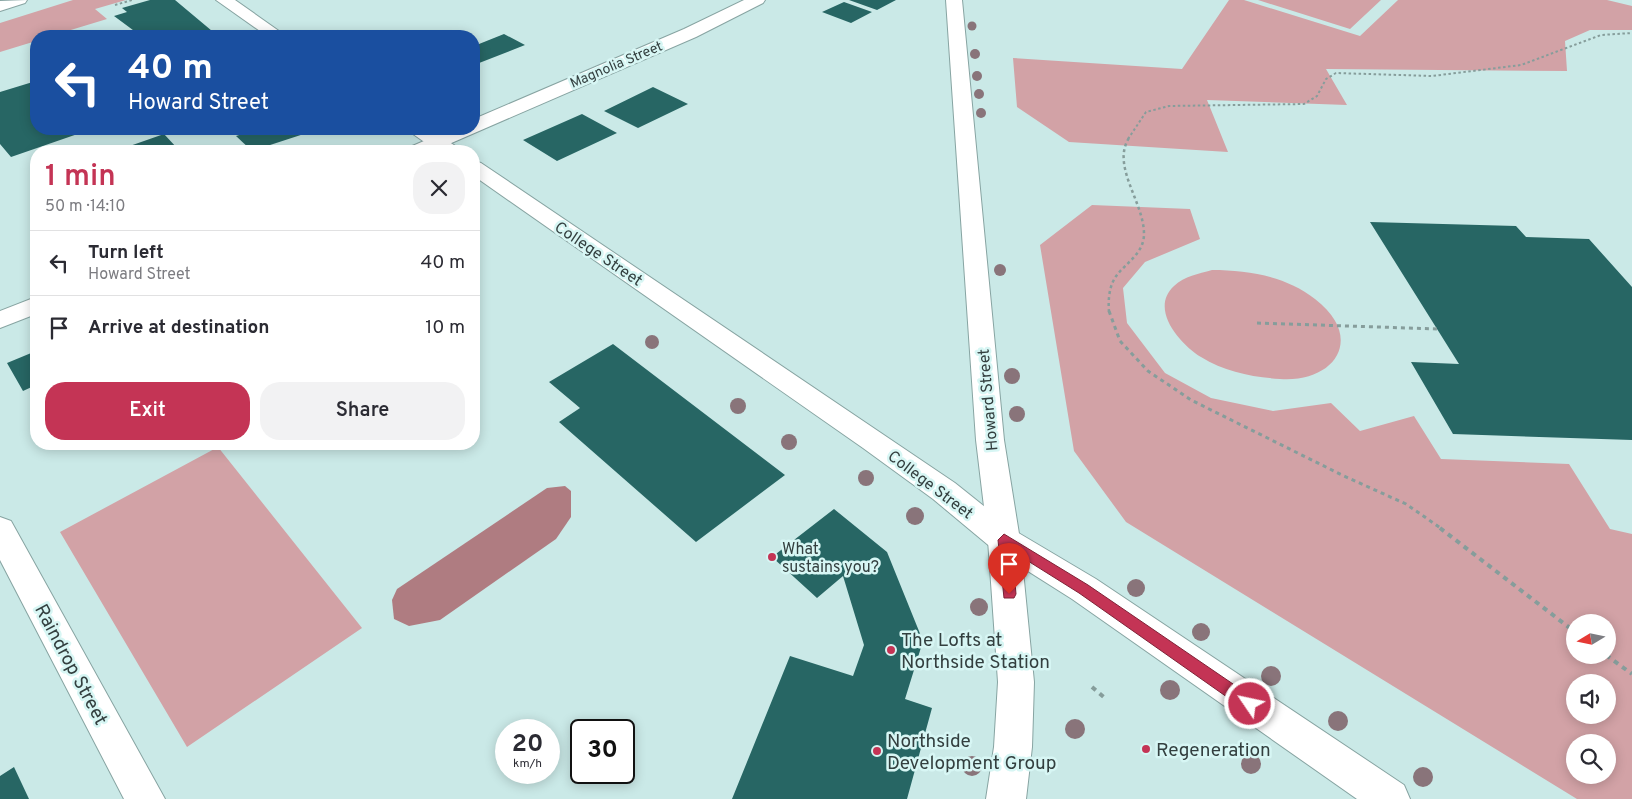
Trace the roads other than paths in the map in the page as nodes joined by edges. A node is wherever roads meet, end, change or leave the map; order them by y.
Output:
1 (19, 0) edge
2 (224, 0) edge
3 (758, 0) edge
4 (954, 0) edge
5 (0, 6) edge
6 (269, 30) edge
7 (480, 123) edge
8 (425, 135) edge
9 (460, 135) edge
10 (441, 145) edge
11 (447, 145) edge
12 (480, 171) edge
13 (30, 308) edge
14 (0, 320) edge
15 (0, 530) edge
16 (1004, 540) junction
17 (145, 799) edge
18 (1006, 799) edge
19 (1390, 799) edge

1 - 5 street
2 - 6 street
3 - 7 street, Magnolia Street
4 - 16 street, Howard Street
8 - 10 street
9 - 11 street
12 - 16 street, College Street
13 - 14 street
15 - 17 street, Raindrop Street
16 - 18 street, Howard Street
16 - 19 street, College Street

